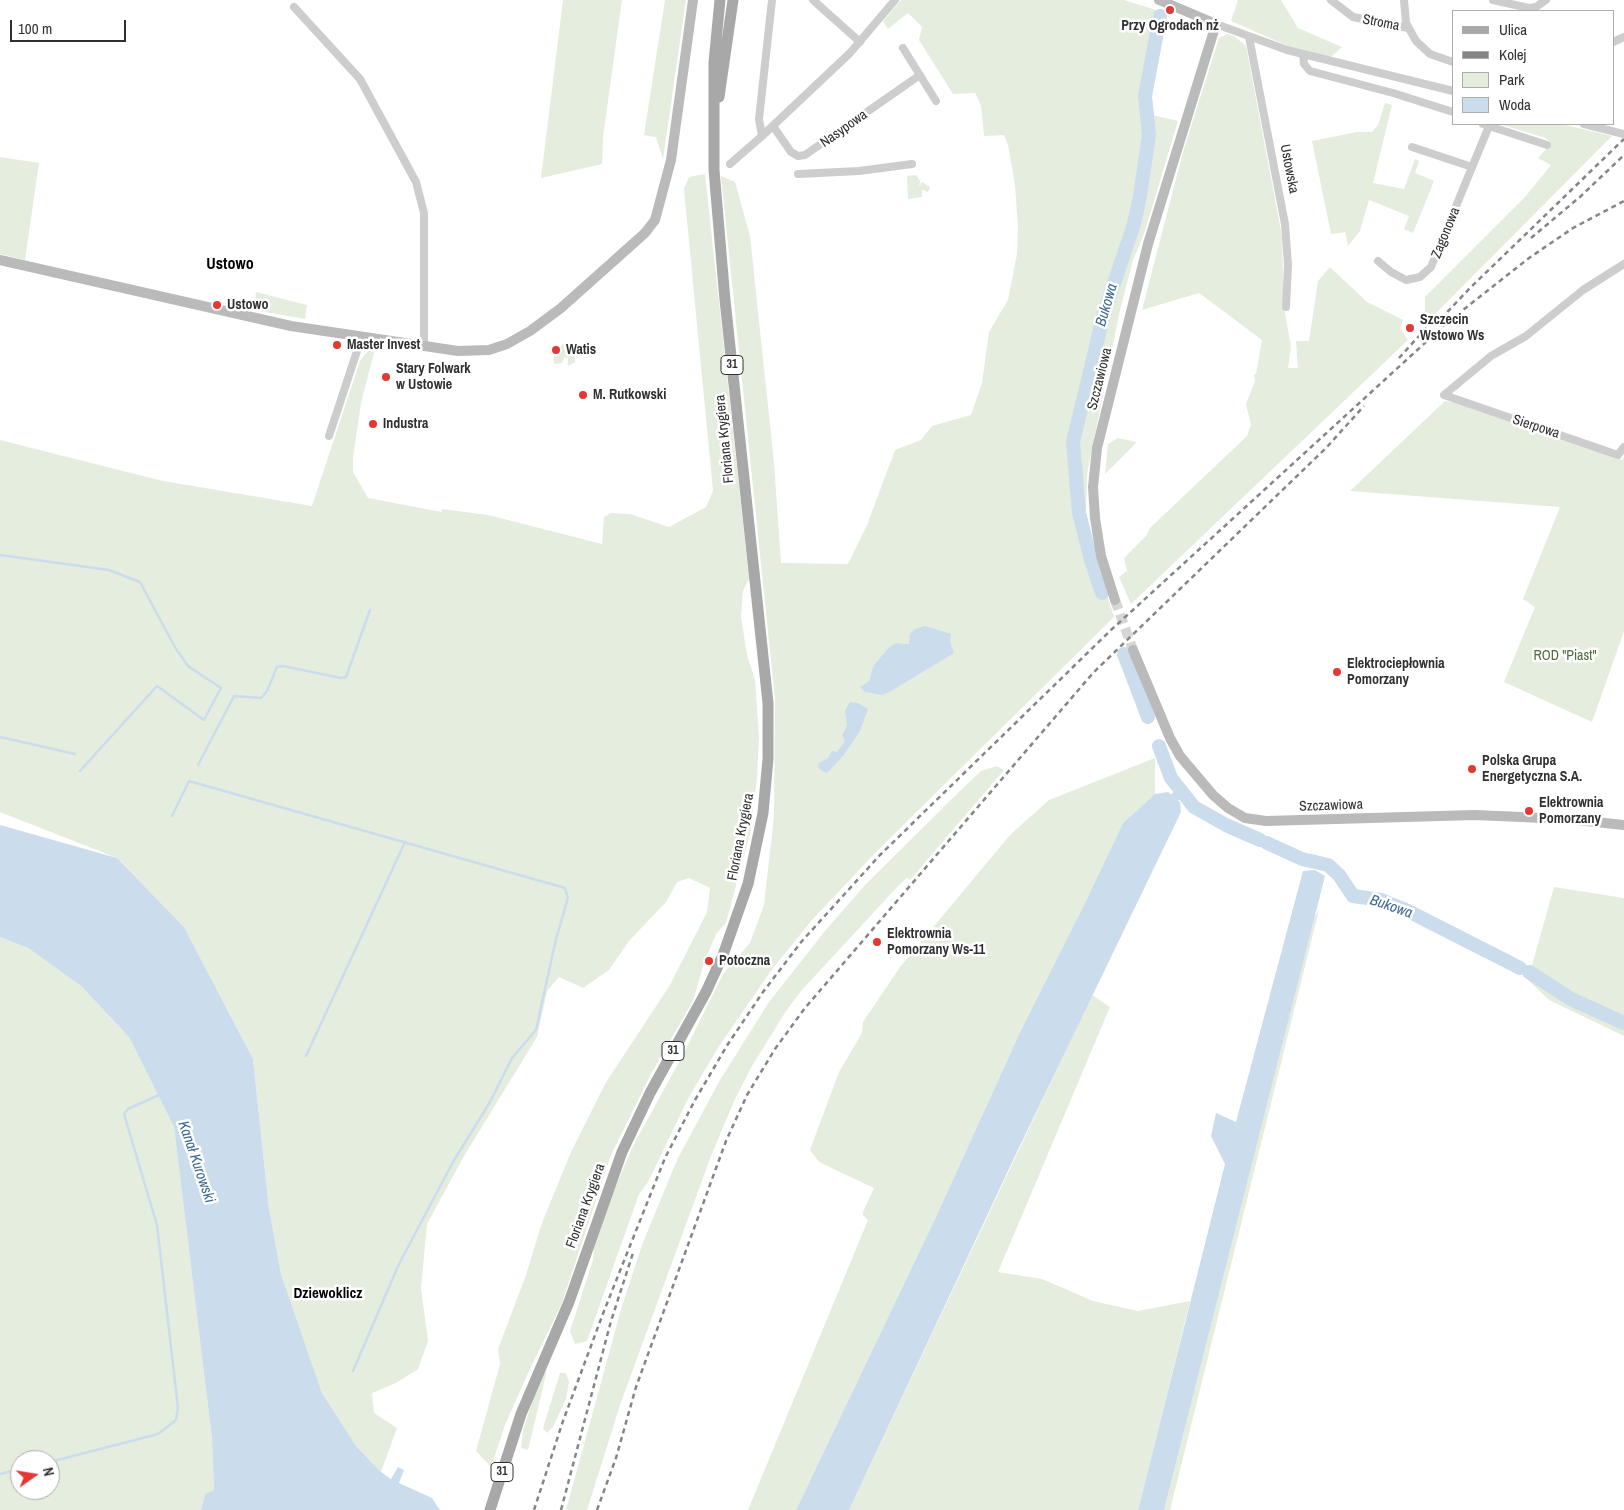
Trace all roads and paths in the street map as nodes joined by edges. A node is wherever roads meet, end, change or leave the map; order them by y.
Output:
1 (693, 0) edge
2 (720, 0) edge
3 (733, 0) edge
4 (772, 0) edge
5 (813, 0) edge
6 (895, 0) edge
7 (1159, 0) edge
8 (1331, 0) edge
9 (1404, 0) edge
10 (1493, 0) edge
11 (1546, 0) edge
12 (294, 7) dead end
13 (1535, 9) edge
14 (1216, 24) junction
15 (1408, 28) junction
16 (1249, 36) junction
17 (860, 42) junction
18 (904, 48) dead end
19 (1303, 54) junction
20 (1452, 62) edge
21 (920, 75) junction
22 (1452, 91) edge
23 (936, 101) dead end
24 (1452, 112) edge
25 (715, 120) junction
26 (1486, 125) edge
27 (1588, 125) edge
28 (773, 126) junction
29 (1624, 134) edge
30 (762, 136) junction
31 (1547, 146) dead end
32 (1412, 147) dead end
33 (730, 164) dead end
34 (912, 164) dead end
35 (1472, 167) junction
36 (798, 174) dead end
37 (0, 260) edge
38 (1378, 261) dead end
39 (1624, 264) edge
40 (1286, 307) dead end
41 (362, 336) junction
42 (424, 346) junction
43 (329, 436) dead end
44 (1624, 447) edge
45 (1115, 600) tunnel mouth
46 (1133, 650) tunnel mouth
47 (1624, 825) edge
48 (490, 1510) edge

1 - 42 street
2 - 25 main road, Floriana Krygiera / 31
3 - 25 main road, Floriana Krygiera / 31
4 - 30 street
5 - 17 street
6 - 17 street
7 - 14 street
8 - 15 street, Stroma
9 - 15 street
10 - 13 street
11 - 13 street
12 - 42 street
14 - 16 street
14 - 45 street, Szczawiowa
15 - 20 street
16 - 19 street
16 - 40 street, Ustowska
17 - 28 street
18 - 21 street
19 - 22 street
19 - 24 street
21 - 23 street
21 - 28 street, Nasypowa
25 - 48 main road, Floriana Krygiera / 31
26 - 31 street
26 - 35 street, Zagonowa
27 - 29 street
28 - 30 street
30 - 33 street
32 - 35 street
34 - 36 street
35 - 38 street, Zagonowa
37 - 41 street
39 - 44 street, Sierpowa
41 - 42 street
41 - 43 street
46 - 47 street, Szczawiowa

